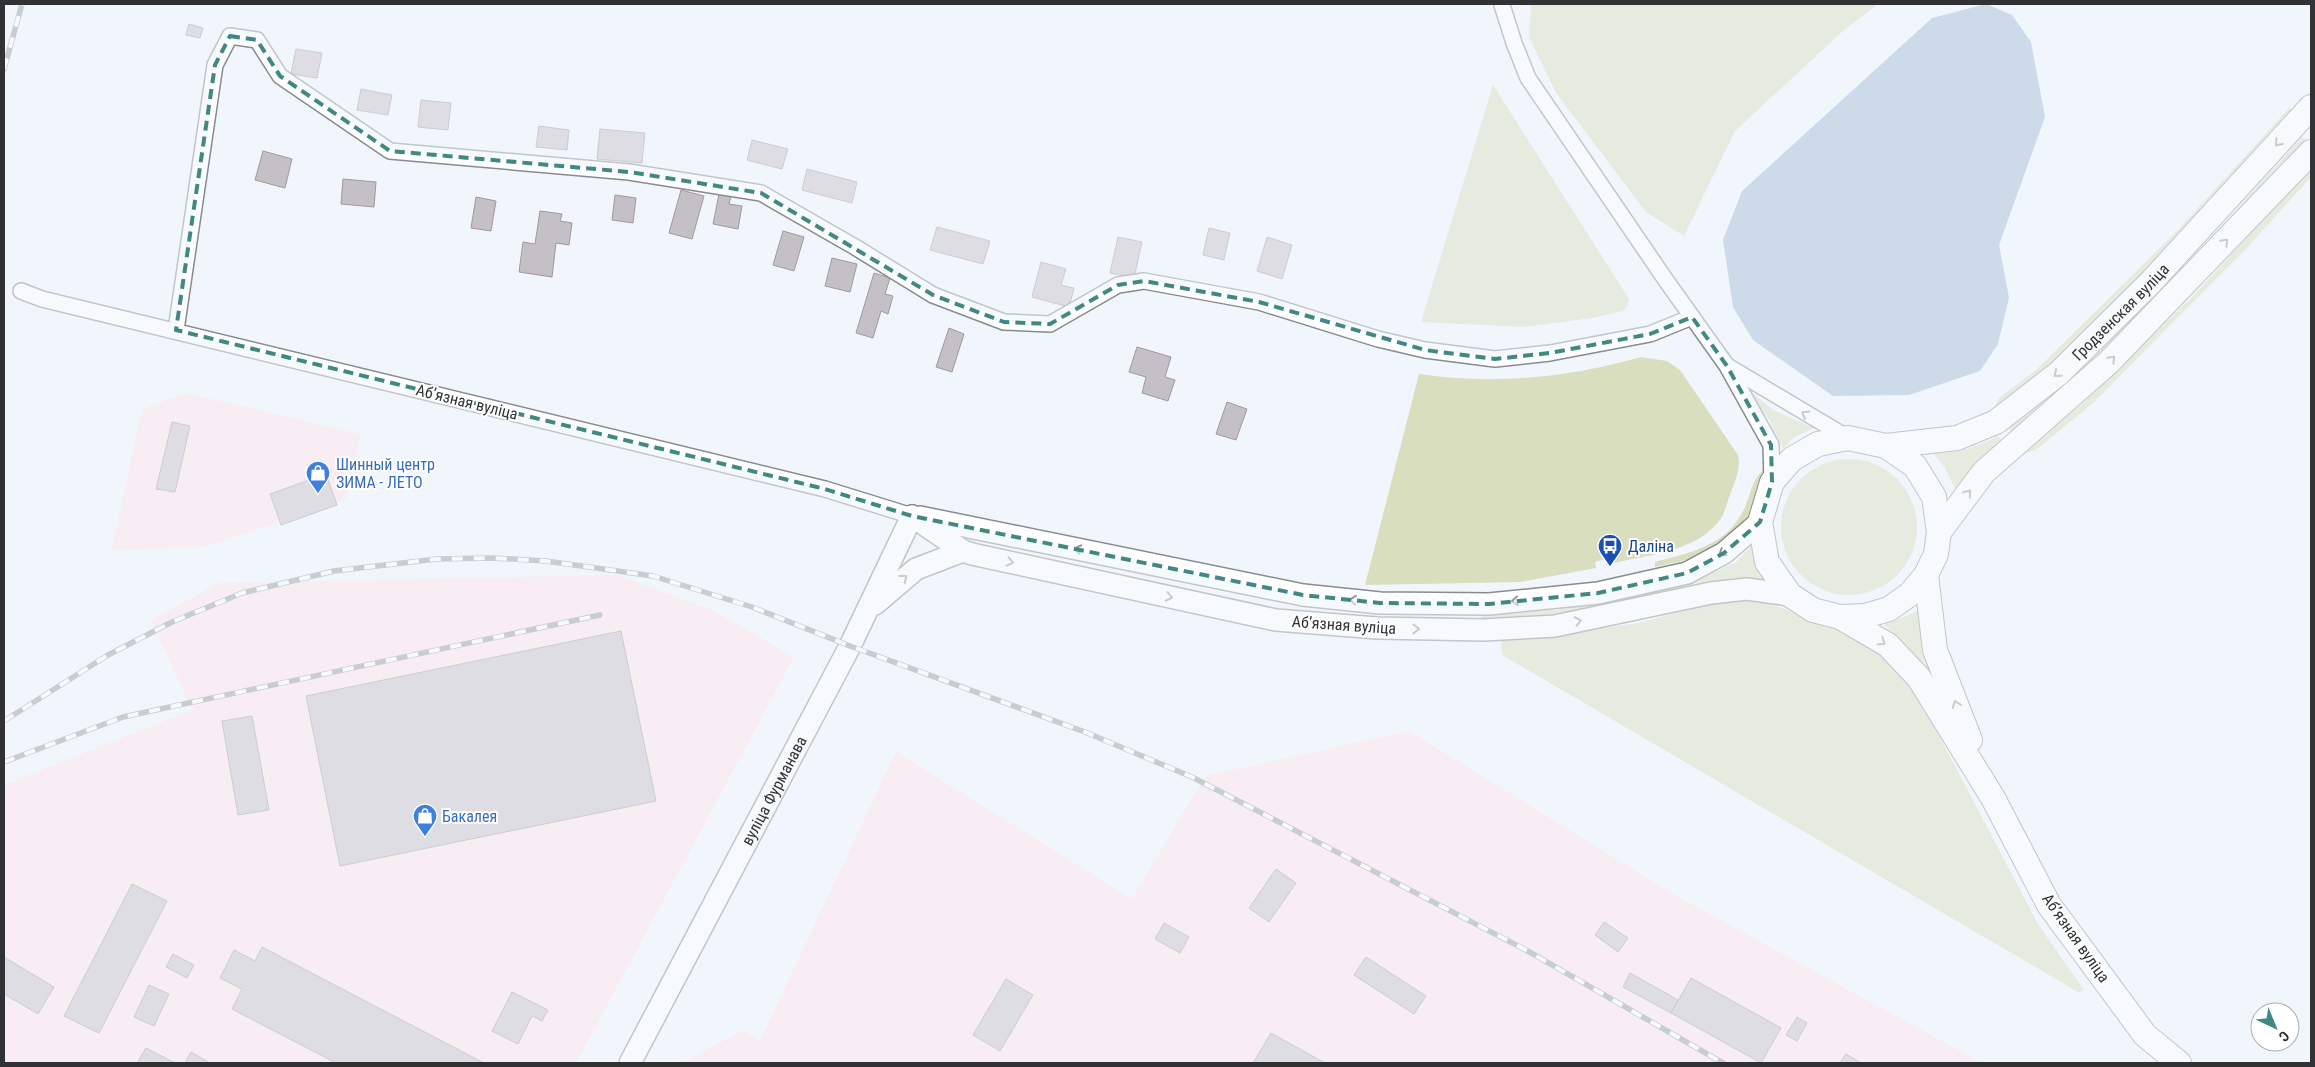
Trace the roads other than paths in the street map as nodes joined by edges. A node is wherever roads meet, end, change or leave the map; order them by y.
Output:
1 (1502, 5) dead end
2 (2311, 107) edge
3 (2311, 152) edge
4 (21, 291) dead end
5 (1692, 317) junction
6 (176, 330) junction
7 (1727, 366) junction
8 (1848, 438) junction
9 (1886, 446) junction
10 (1772, 482) junction
11 (912, 516) junction
12 (1760, 522) junction
13 (1939, 532) junction
14 (963, 551) junction
15 (1926, 575) junction
16 (1790, 595) junction
17 (867, 610) junction
18 (1840, 617) junction
19 (1993, 798) junction
20 (630, 1063) edge
21 (2179, 1063) edge

1 - 5 street
2 -> 9 main road, Гродзенская вуліца
13 -> 3 main road, Гродзенская вуліца
4 - 6 street, Абʼязная вуліца
5 - 6 street
5 - 7 street
6 - 11 street, Абʼязная вуліца
8 -> 7 street
7 - 10 street
8 - 9 main road, Абʼязная вуліца
8 - 10 main road, Абʼязная вуліца
9 - 13 main road, Абʼязная вуліца
10 - 12 main road, Абʼязная вуліца
12 -> 11 street, Абʼязная вуліца
11 - 14 street, Абʼязная вуліца
11 - 17 street, вуліца Фурманава
12 - 16 main road, Абʼязная вуліца
13 - 15 main road, Абʼязная вуліца
14 -> 16 street, Абʼязная вуліца
17 -> 14 street
15 - 18 main road, Абʼязная вуліца
19 -> 15 main road, Абʼязная вуліца
16 - 18 main road, Абʼязная вуліца
17 - 20 street, вуліца Фурманава
18 -> 19 main road, Абʼязная вуліца
19 - 21 main road, Абʼязная вуліца

